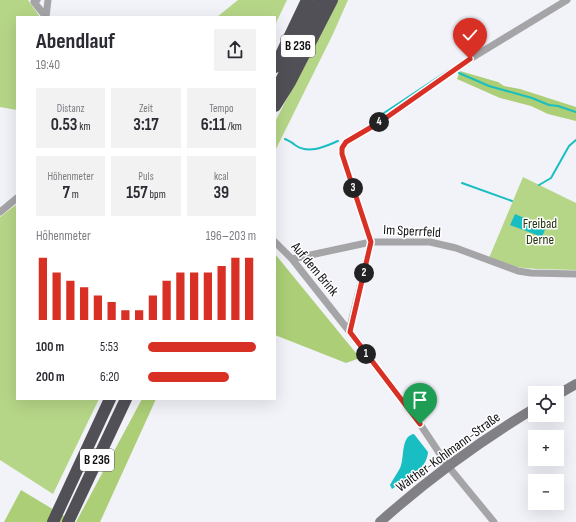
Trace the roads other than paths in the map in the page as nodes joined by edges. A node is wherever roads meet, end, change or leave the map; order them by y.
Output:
1 (48, 0) edge
2 (302, 0) edge
3 (307, 0) edge
4 (320, 0) edge
5 (332, 0) edge
6 (567, 0) edge
7 (35, 1) edge
8 (45, 16) edge
9 (46, 16) edge
10 (293, 31) junction
11 (276, 65) edge
12 (276, 90) edge
13 (276, 104) edge
14 (16, 199) edge
15 (0, 212) edge
16 (371, 242) junction
17 (276, 243) edge
18 (292, 259) junction
19 (576, 274) edge
20 (350, 332) junction
21 (576, 384) edge
22 (564, 391) edge
23 (110, 400) edge
24 (126, 400) edge
25 (528, 412) edge
26 (448, 466) junction
27 (52, 522) edge
28 (68, 522) edge
29 (380, 522) edge
30 (494, 522) edge

1 - 9 street
2 - 10 highway
3 - 10 highway, B 236
4 - 12 highway, B 236
5 - 13 highway
6 - 16 street
7 - 8 street
10 - 11 highway, B 236
14 - 15 street
16 - 18 street, Im Sperrfeld
16 - 19 street, Im Sperrfeld
16 - 20 street
17 - 18 street, Auf dem Brink
18 - 20 street, Auf dem Brink
20 - 26 street, Auf dem Brink
21 - 22 main road
23 - 27 highway, B 236
24 - 28 highway, B 236
25 - 26 main road, Walther-Kohlmann-Straße
26 - 29 main road, Walther-Kohlmann-Straße
26 - 30 street, Auf dem Brink

